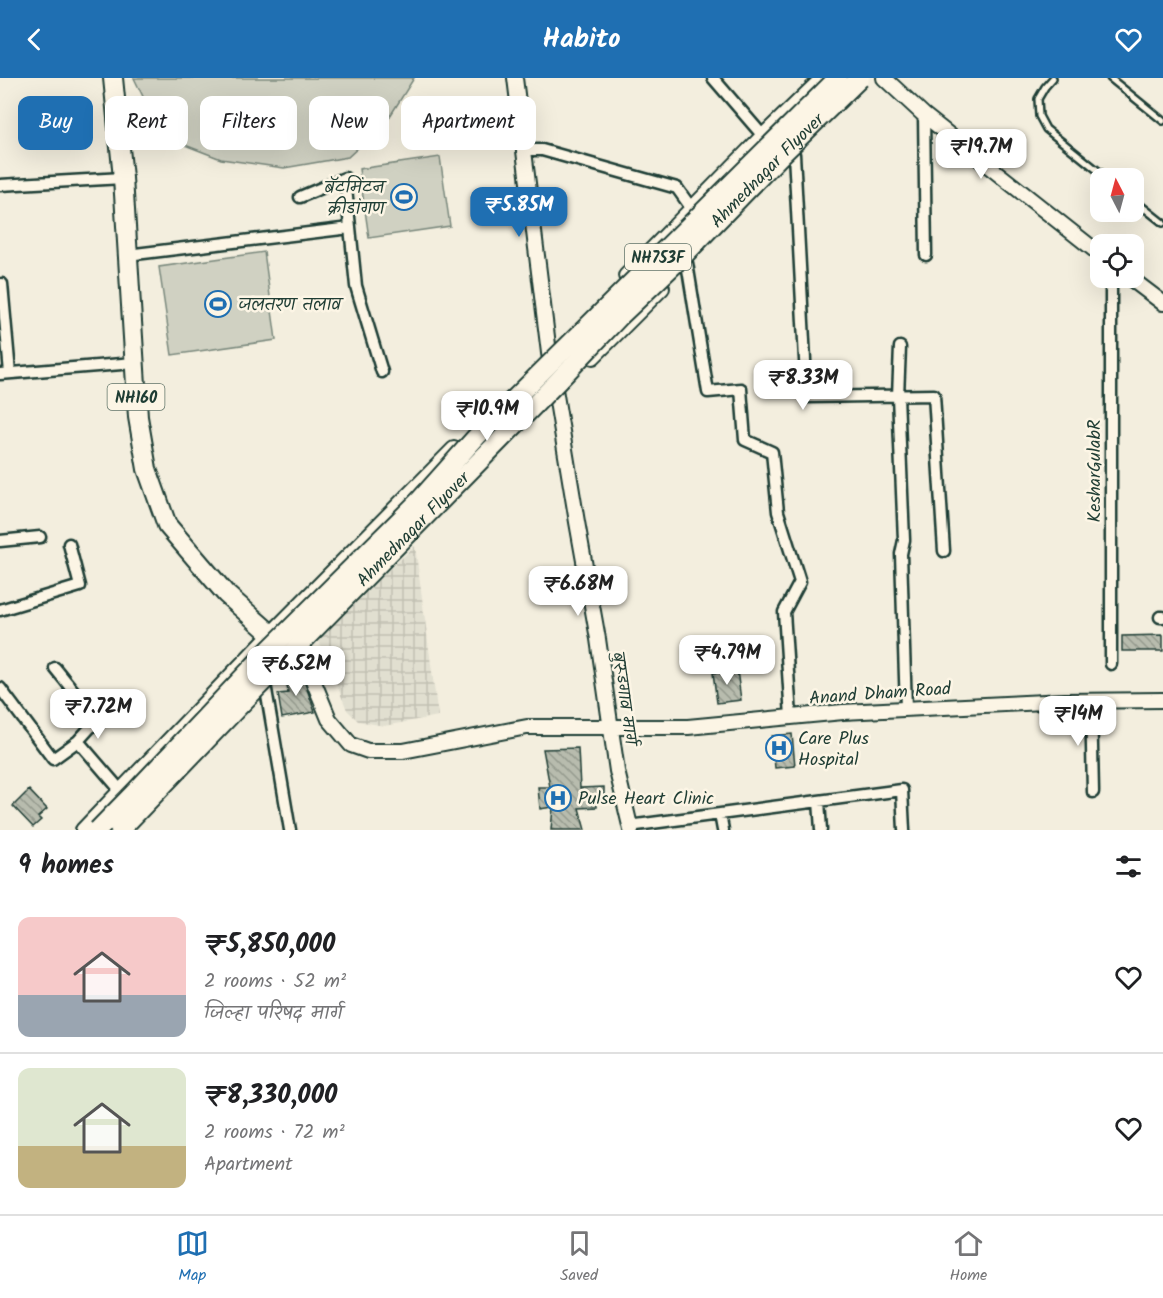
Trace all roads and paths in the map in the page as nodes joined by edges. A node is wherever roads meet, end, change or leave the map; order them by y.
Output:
1 (113, 78) edge
2 (515, 78) edge
3 (713, 78) edge
4 (823, 78) edge
5 (838, 78) edge
6 (860, 78) edge
7 (870, 78) edge
8 (884, 78) edge
9 (1053, 78) edge
10 (1110, 78) edge
11 (517, 96) edge
12 (924, 115) junction
13 (1163, 121) edge
14 (763, 136) junction
15 (524, 150) edge
16 (536, 150) edge
17 (794, 154) junction
18 (1095, 168) edge
19 (123, 178) junction
20 (0, 185) edge
21 (300, 196) dead end
22 (1144, 208) edge
23 (692, 209) junction
24 (1163, 223) edge
25 (350, 228) junction
26 (1090, 246) edge
27 (128, 255) junction
28 (926, 255) dead end
29 (687, 263) junction
30 (2, 284) dead end
31 (1111, 288) edge
32 (1143, 288) edge
33 (1163, 303) edge
34 (900, 347) dead end
35 (549, 353) junction
36 (134, 363) junction
37 (382, 372) dead end
38 (5, 374) edge
39 (556, 394) junction
40 (898, 396) junction
41 (40, 537) dead end
42 (0, 541) edge
43 (69, 544) dead end
44 (944, 551) dead end
45 (0, 610) edge
46 (271, 634) junction
47 (258, 648) junction
48 (304, 649) junction
49 (1111, 664) dead end
50 (55, 668) dead end
51 (283, 670) junction
52 (266, 686) junction
53 (0, 688) edge
54 (1163, 700) edge
55 (1091, 701) junction
56 (906, 709) junction
57 (791, 717) junction
58 (611, 728) junction
59 (78, 741) junction
60 (121, 791) junction
61 (1093, 792) dead end
62 (819, 801) junction
63 (720, 814) junction
64 (130, 828) edge
65 (630, 828) edge
66 (83, 830) edge
67 (98, 830) edge
68 (290, 830) edge
69 (723, 830) edge
70 (821, 830) edge
71 (904, 830) edge

1 - 19 highway, NH160
2 - 11 street, बुरूडगाव मार्ग
3 - 14 street
4 - 14 street
5 - 67 highway, Ahmednagar Flyover / NH753F, bridge
6 - 64 highway, Ahmednagar Flyover / NH753F, bridge
7 - 17 street
8 - 12 street
9 - 18 lane
10 - 13 lane
12 - 26 street
12 - 28 street
14 - 23 street
15 - 35 street, बुरूडगाव मार्ग
16 - 23 street
17 - 29 street
17 - 40 street
19 - 20 street
19 - 27 highway, NH160
21 - 25 street
22 - 24 lane
23 - 35 street
25 - 27 street
25 - 37 street
27 - 36 highway, NH160
29 - 39 street
29 - 57 street
30 - 38 street
31 - 49 street, KesharGulabR
32 - 33 street
34 - 40 street
35 - 39 street, बुरूडगाव मार्ग
35 - 46 street
36 - 38 street
36 - 46 highway, NH160
39 - 48 street
39 - 58 street, बुरूडगाव मार्ग
40 - 44 street
40 - 56 street
41 - 42 street
43 - 45 street
46 - 47 street
46 - 51 highway, NH160
47 - 52 street
47 - 60 street
48 - 51 street
48 - 58 street, Anand Dham Road
50 - 59 street
51 - 52 street
52 - 64 street
52 - 68 street
53 - 59 street
54 - 55 street, Anand Dham Road
55 - 56 street, Anand Dham Road
55 - 61 street
56 - 57 street, Anand Dham Road
57 - 58 street, Anand Dham Road
58 - 65 street, बुरूडगाव मार्ग
59 - 60 street
60 - 64 street
60 - 66 street
62 - 63 street
62 - 70 street
62 - 71 street
63 - 65 street
63 - 69 street

